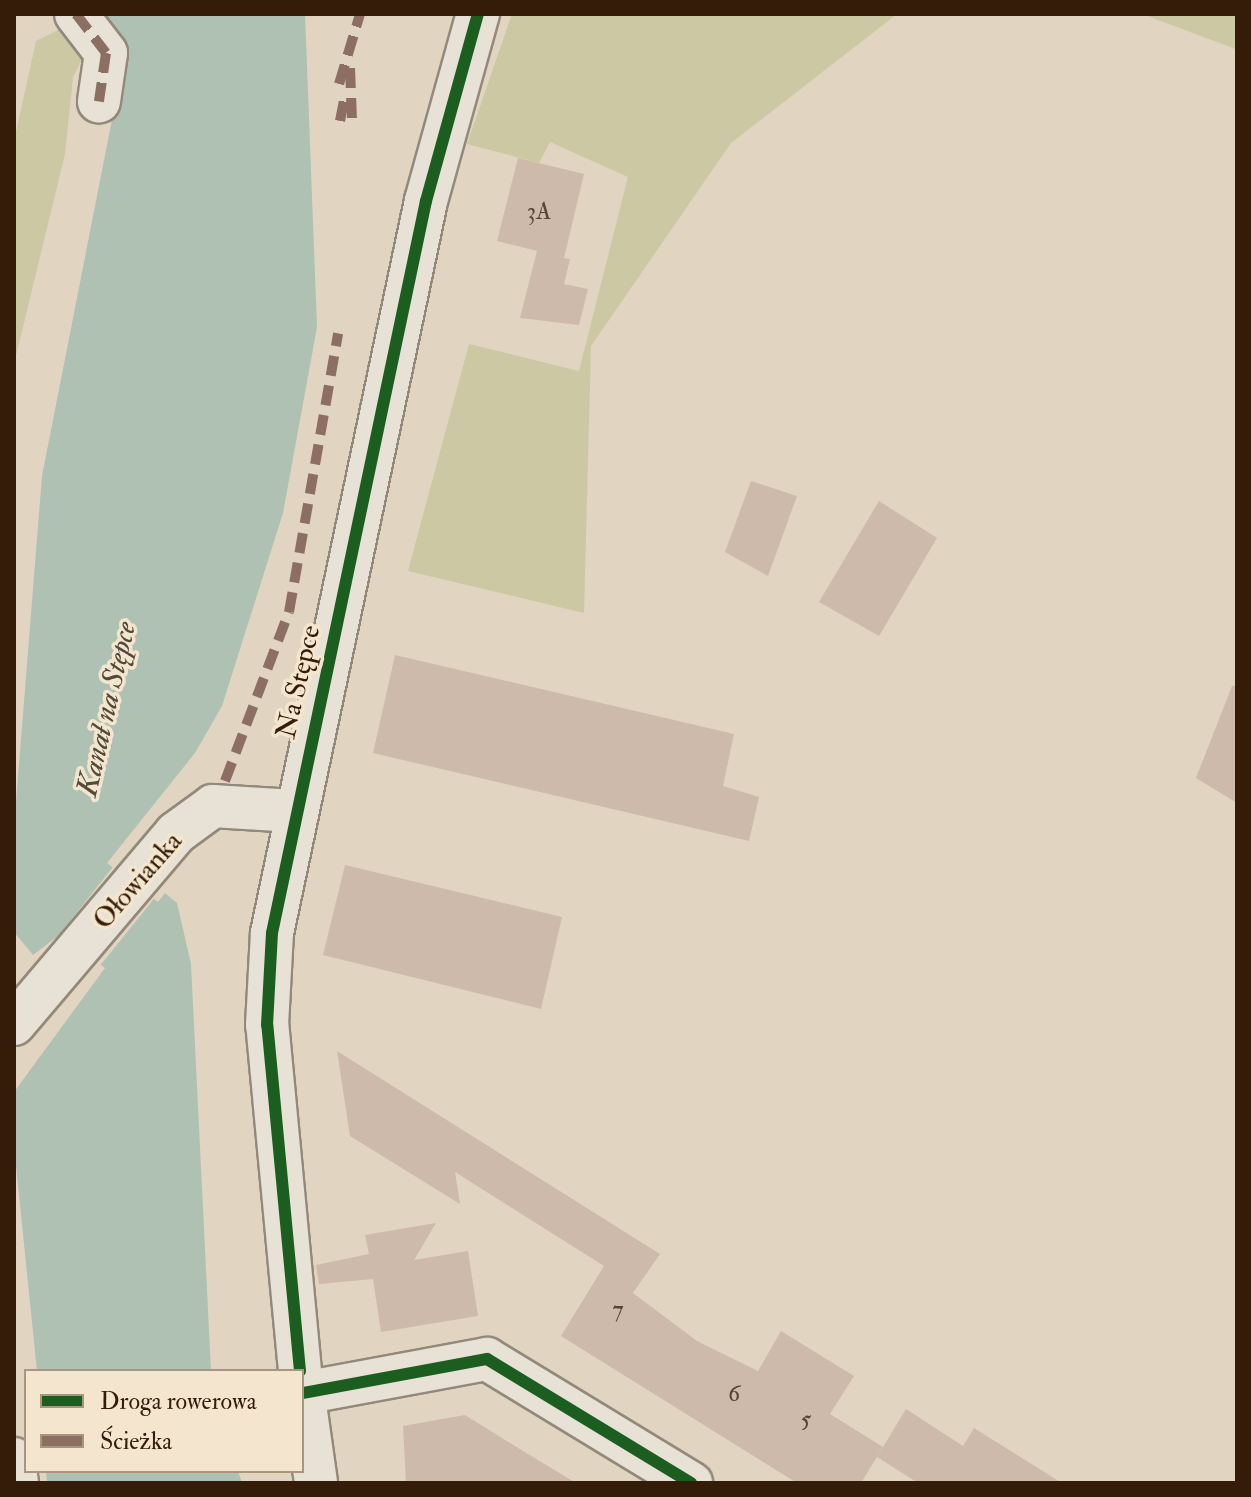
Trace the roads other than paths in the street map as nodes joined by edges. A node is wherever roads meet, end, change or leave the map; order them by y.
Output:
1 (76, 14) edge
2 (478, 14) edge
3 (99, 101) dead end
4 (294, 811) junction
5 (14, 1024) edge
6 (301, 1369) edge
7 (304, 1382) edge
8 (304, 1396) edge
9 (14, 1459) edge
10 (17, 1483) edge
11 (316, 1483) edge
12 (691, 1483) edge

1 - 3 street
2 - 4 street, Na Stępce
4 - 5 street, Ołowianka
4 - 6 street, Na Stępce
7 - 12 street
8 - 11 street, Na Stępce
9 - 10 street

